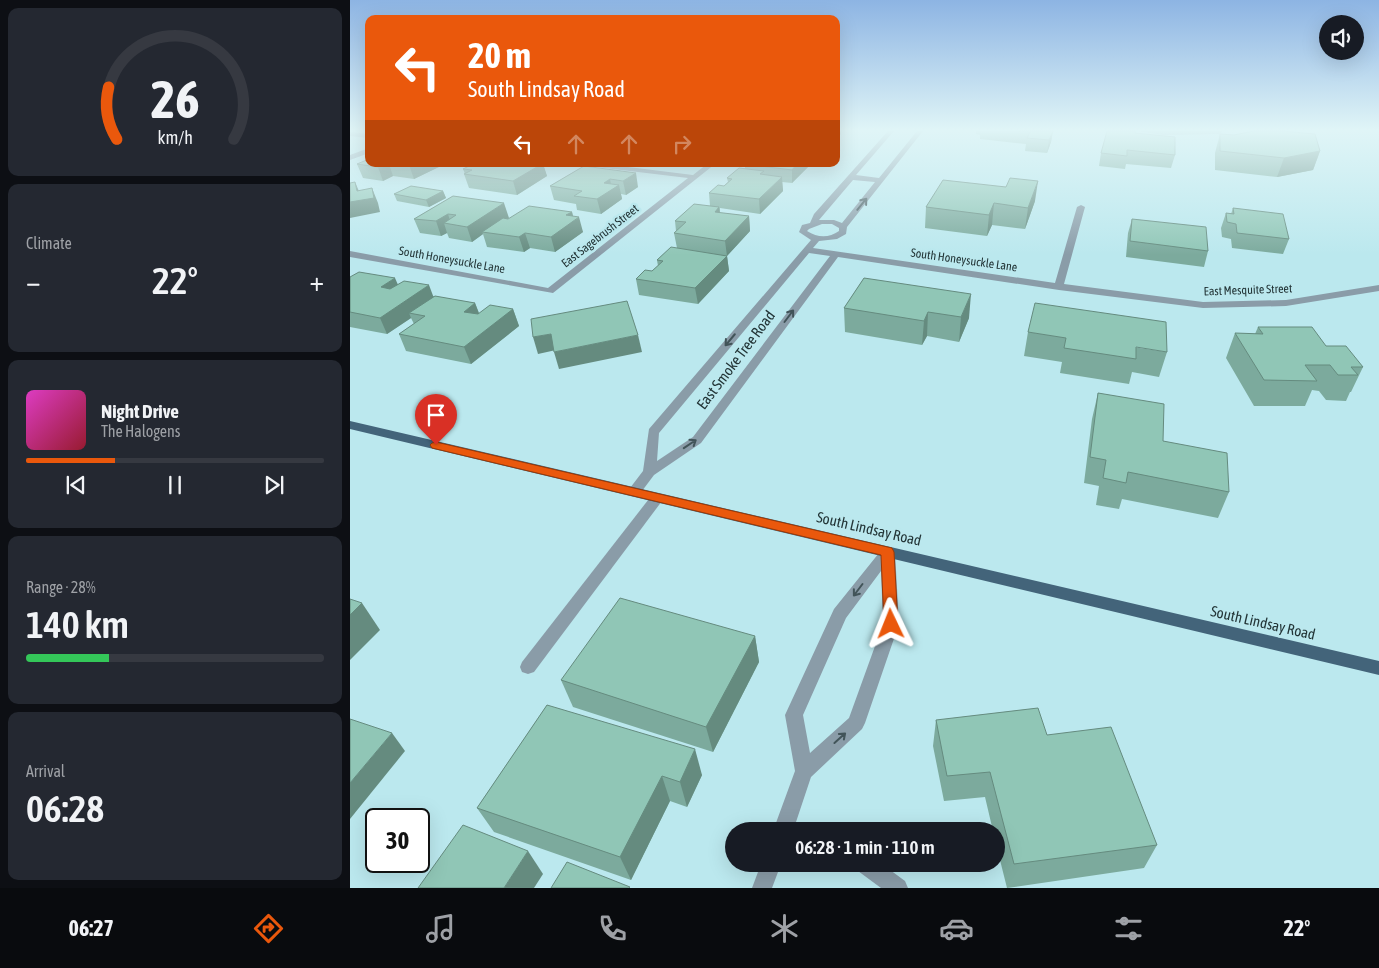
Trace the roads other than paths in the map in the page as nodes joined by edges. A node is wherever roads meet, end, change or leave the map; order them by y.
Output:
1 (657, 172) edge
2 (701, 172) edge
3 (853, 172) edge
4 (886, 172) edge
5 (850, 176) junction
6 (695, 177) junction
7 (880, 180) junction
8 (1081, 206) dead end
9 (814, 222) junction
10 (843, 227) junction
11 (816, 239) junction
12 (807, 250) junction
13 (350, 254) edge
14 (836, 254) junction
15 (1060, 287) junction
16 (1379, 288) edge
17 (550, 291) joint
18 (1118, 295) joint
19 (350, 425) edge
20 (649, 472) junction
21 (634, 492) junction
22 (657, 498) junction
23 (888, 552) junction
24 (528, 667) dead end
25 (1379, 668) edge
26 (804, 771) junction
27 (786, 822) edge
28 (768, 872) edge
29 (876, 872) edge
30 (762, 888) edge
31 (898, 888) edge

1 - 6 street
2 - 6 street, East Sagebrush Street
3 - 5 street
4 - 7 street
5 - 7 street
5 - 9 street
6 - 17 street, East Sagebrush Street
10 -> 7 street
8 - 15 street
9 - 10 street
9 - 11 street
10 - 11 street
11 - 12 street, East Smoke Tree Road
12 - 14 street, South Honeysuckle Lane
12 -> 20 street, East Smoke Tree Road
13 - 17 street, South Honeysuckle Lane
14 - 15 street, South Honeysuckle Lane
20 -> 14 street, East Smoke Tree Road
15 - 18 street, South Honeysuckle Lane
16 - 18 street, East Mesquite Street
19 - 21 main road, South Lindsay Road
20 - 21 street, East Smoke Tree Road
21 - 22 main road, South Lindsay Road
22 - 23 main road, South Lindsay Road
22 - 24 street
23 - 25 main road, South Lindsay Road
23 -> 26 street
26 -> 23 street
26 - 27 street
28 - 30 street
29 - 31 street

